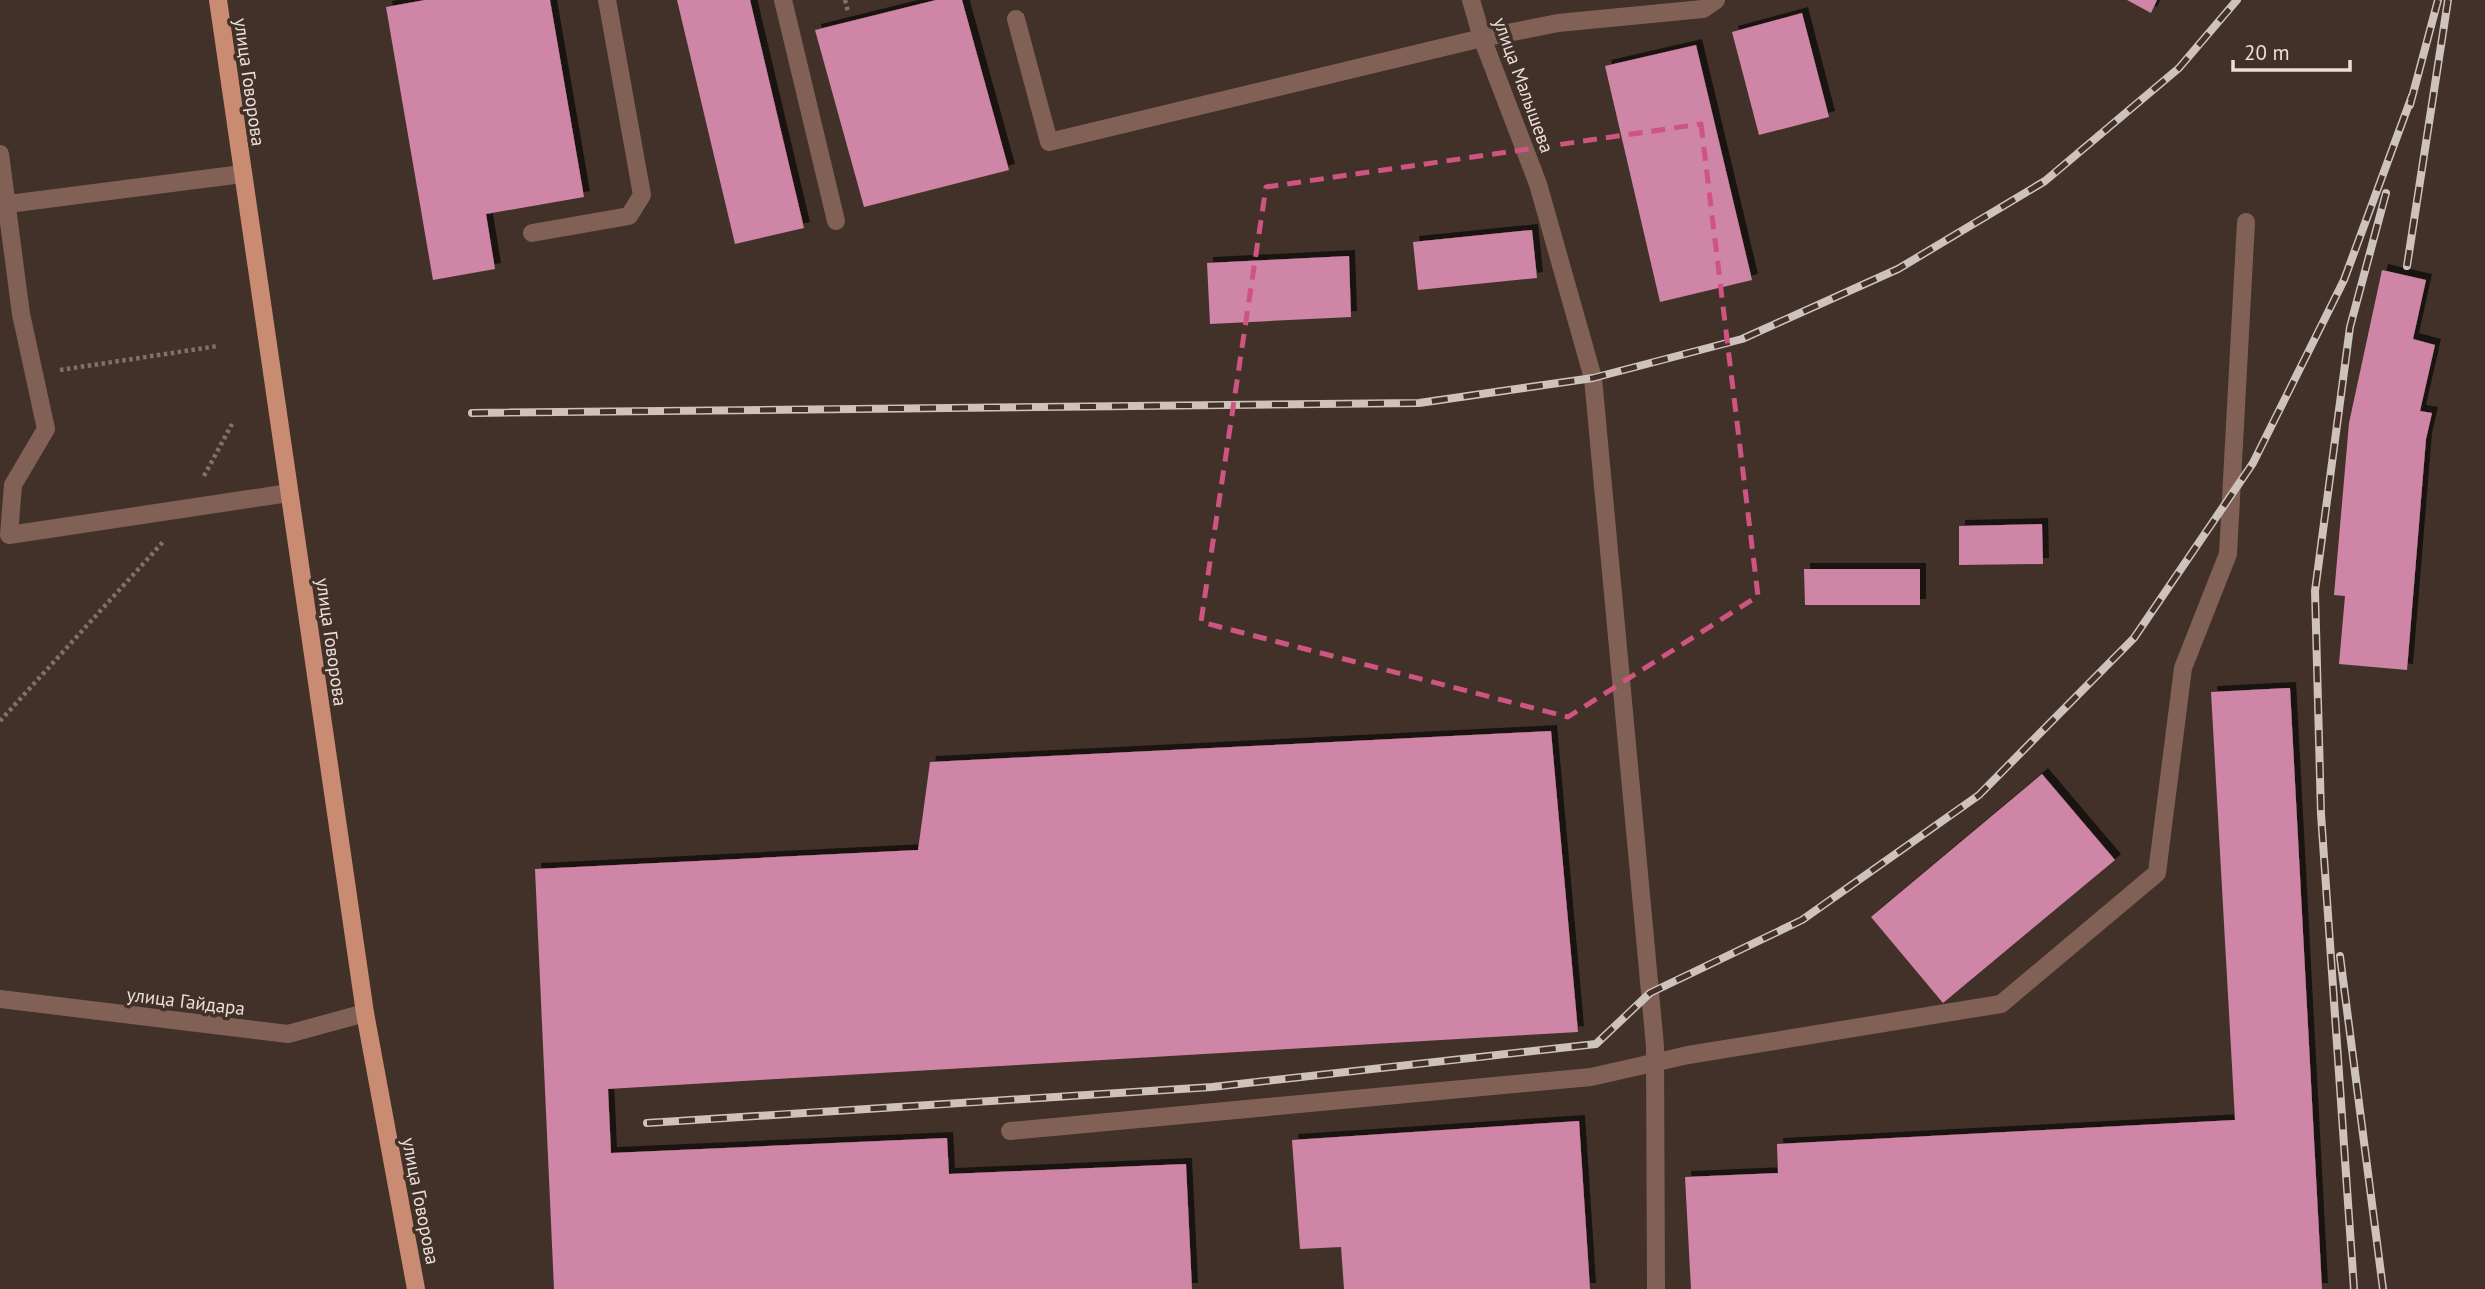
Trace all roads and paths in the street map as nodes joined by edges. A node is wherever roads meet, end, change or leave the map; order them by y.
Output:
1 (218, 0) edge
2 (607, 0) edge
3 (783, 0) edge
4 (845, 0) edge
5 (1471, 0) edge
6 (1716, 0) edge
7 (848, 12) dead end
8 (1016, 19) dead end
9 (1482, 38) junction
10 (0, 154) edge
11 (242, 174) junction
12 (4, 204) edge
13 (836, 220) dead end
14 (2246, 222) dead end
15 (532, 233) dead end
16 (218, 346) dead end
17 (34, 374) junction
18 (232, 424) dead end
19 (289, 493) junction
20 (187, 508) junction
21 (0, 721) edge
22 (0, 999) edge
23 (365, 1013) junction
24 (1655, 1062) junction
25 (1010, 1131) dead end
26 (416, 1289) edge
27 (1656, 1289) edge

1 - 11 main road, улица Говорова
2 - 15 street
3 - 13 street
4 - 7 path
5 - 9 street, улица Малышева
6 - 9 street
8 - 9 street
9 - 24 street, улица Малышева
10 - 12 street
11 - 12 street
11 - 19 main road, улица Говорова
12 - 17 street
14 - 24 street
16 - 17 path
17 - 20 street
18 - 20 path
19 - 20 street
19 - 23 main road, улица Говорова
20 - 21 path
22 - 23 street, улица Гайдара
23 - 26 main road, улица Говорова
24 - 25 street
24 - 27 street, улица Малышева

